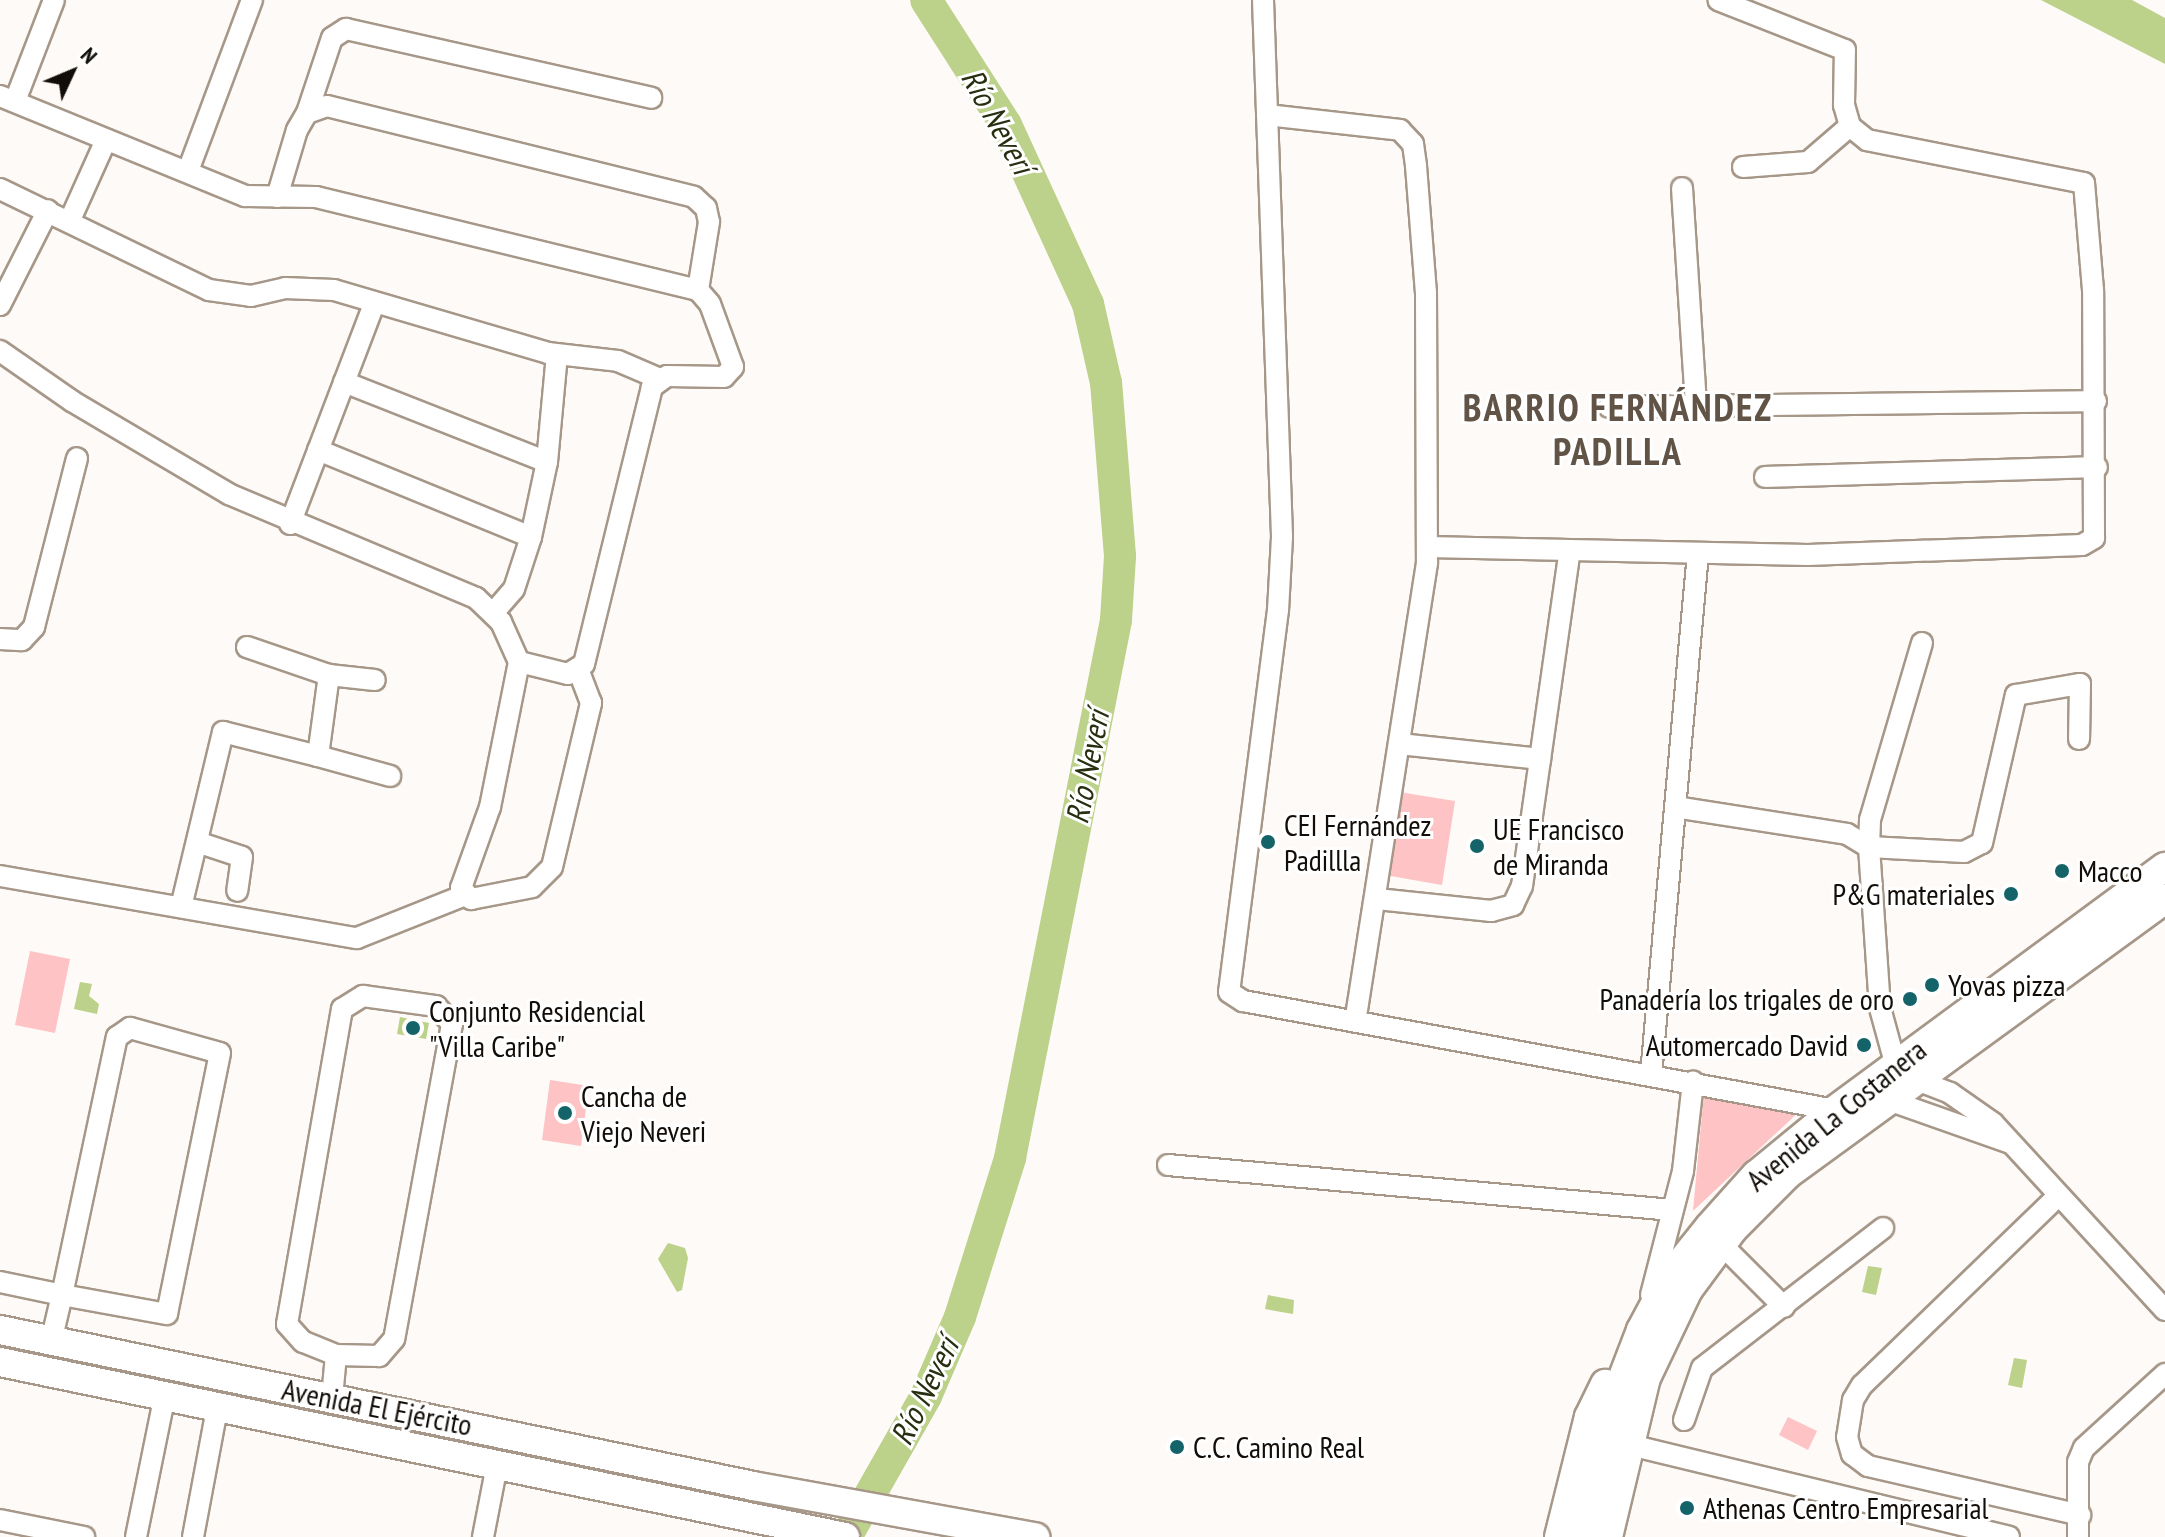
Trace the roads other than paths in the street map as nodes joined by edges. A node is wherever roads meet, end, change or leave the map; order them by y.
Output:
1 (54, 0) edge
2 (252, 0) edge
3 (1263, 0) edge
4 (1718, 0) edge
5 (651, 98) dead end
6 (8, 99) edge
7 (307, 113) junction
8 (1267, 115) junction
9 (1850, 126) junction
10 (106, 140) junction
11 (1743, 167) dead end
12 (188, 171) junction
13 (1682, 188) dead end
14 (0, 189) edge
15 (277, 197) junction
16 (48, 210) junction
17 (70, 220) junction
18 (698, 290) junction
19 (374, 304) junction
20 (0, 305) edge
21 (0, 351) edge
22 (557, 354) junction
23 (660, 379) junction
24 (344, 382) junction
25 (2096, 401) junction
26 (1696, 406) junction
27 (1609, 407) dead end
28 (318, 450) junction
29 (77, 458) dead end
30 (547, 462) junction
31 (2097, 467) junction
32 (1765, 477) dead end
33 (290, 524) junction
34 (531, 537) junction
35 (1427, 547) junction
36 (1570, 550) junction
37 (1698, 553) junction
38 (494, 612) junction
39 (0, 639) edge
40 (1922, 643) dead end
41 (247, 647) dead end
42 (519, 662) junction
43 (579, 672) junction
44 (329, 675) junction
45 (375, 680) dead end
46 (2079, 739) dead end
47 (1400, 744) junction
48 (318, 756) junction
49 (1540, 759) junction
50 (390, 776) dead end
51 (1675, 807) junction
52 (197, 842) junction
53 (1869, 847) junction
54 (2165, 867) edge
55 (0, 876) edge
56 (237, 891) dead end
57 (465, 895) junction
58 (1377, 899) junction
59 (2165, 899) edge
60 (181, 907) junction
61 (1355, 1021) junction
62 (1905, 1071) junction
63 (1651, 1075) junction
64 (1693, 1082) junction
65 (1888, 1100) junction
66 (1835, 1110) junction
67 (2014, 1145) junction
68 (1168, 1165) dead end
69 (2058, 1196) junction
70 (1672, 1210) junction
71 (1883, 1228) dead end
72 (1721, 1244) junction
73 (0, 1282) edge
74 (62, 1295) junction
75 (1784, 1307) junction
76 (2165, 1310) edge
77 (1644, 1324) junction
78 (0, 1330) edge
79 (51, 1342) junction
80 (336, 1355) junction
81 (0, 1362) edge
82 (2165, 1374) edge
83 (165, 1394) junction
84 (332, 1398) junction
85 (218, 1404) junction
86 (1684, 1420) dead end
87 (1626, 1444) junction
88 (497, 1465) junction
89 (2080, 1515) junction
90 (0, 1520) edge
91 (84, 1537) edge
92 (136, 1537) edge
93 (193, 1537) edge
94 (483, 1537) edge
95 (845, 1537) edge
96 (1035, 1537) edge
97 (1559, 1537) edge
98 (1585, 1537) edge
99 (1608, 1537) edge
100 (2009, 1537) edge
101 (2078, 1537) edge

1 - 6 street
2 - 12 street
3 - 8 street
4 - 9 street
5 - 7 street
6 - 10 street
7 - 15 street
7 - 18 street
8 - 35 street
8 - 61 street
9 - 11 street
9 - 25 street
10 - 12 street
10 - 17 street
12 - 15 street
13 - 26 street
14 - 16 street
15 - 18 street
16 - 17 street
16 - 20 street
17 - 19 street
18 - 23 street
19 - 22 street
19 - 24 street
21 - 33 street
22 - 23 street
22 - 30 street
23 - 43 street
24 - 28 street
24 - 30 street
25 - 26 street
25 - 31 street
26 - 27 street
28 - 33 street
28 - 34 street
29 - 39 street
30 - 34 street
31 - 32 street
31 - 37 street
33 - 38 street
34 - 38 street
35 - 36 street
35 - 47 street
36 - 37 street
36 - 49 street
37 - 51 street
38 - 42 street
40 - 53 street
41 - 44 street
42 - 43 street
42 - 57 street
43 - 57 street
44 - 45 street
44 - 48 street
46 - 53 street
47 - 49 street
47 - 58 street
48 - 50 street
48 - 52 street
49 - 58 street
51 - 53 street
51 - 63 street
52 - 56 street
52 - 60 street
53 - 62 street
54 - 62 street, Avenida La Costanera
55 - 60 street
57 - 60 street
58 - 61 street
59 - 62 street, Avenida La Costanera
61 - 63 street
62 - 65 street, Avenida La Costanera
62 - 66 street, Avenida La Costanera
62 - 67 street
63 - 64 street
64 - 66 street
64 - 70 street
65 - 67 street
65 - 72 street, Avenida La Costanera
66 - 77 street, Avenida La Costanera
67 - 69 street
68 - 70 street
69 - 76 street
69 - 89 street
70 - 77 street
71 - 75 street
72 - 75 street
72 - 87 street, Avenida La Costanera
73 - 74 street
74 - 74 street
74 - 79 street
75 - 86 street
77 - 97 street
77 - 98 street, Avenida La Costanera
78 - 79 street, Avenida El Ejército
79 - 84 street, Avenida El Ejército
80 - 80 street
80 - 84 street
81 - 83 street, Avenida El Ejército
82 - 89 street
83 - 85 street, Avenida El Ejército
83 - 92 street
84 - 96 street, Avenida El Ejército
85 - 88 street, Avenida El Ejército
85 - 93 street
87 - 99 street, Avenida La Costanera
87 - 100 street
88 - 94 street
88 - 95 street, Avenida El Ejército
89 - 101 street
90 - 91 street

